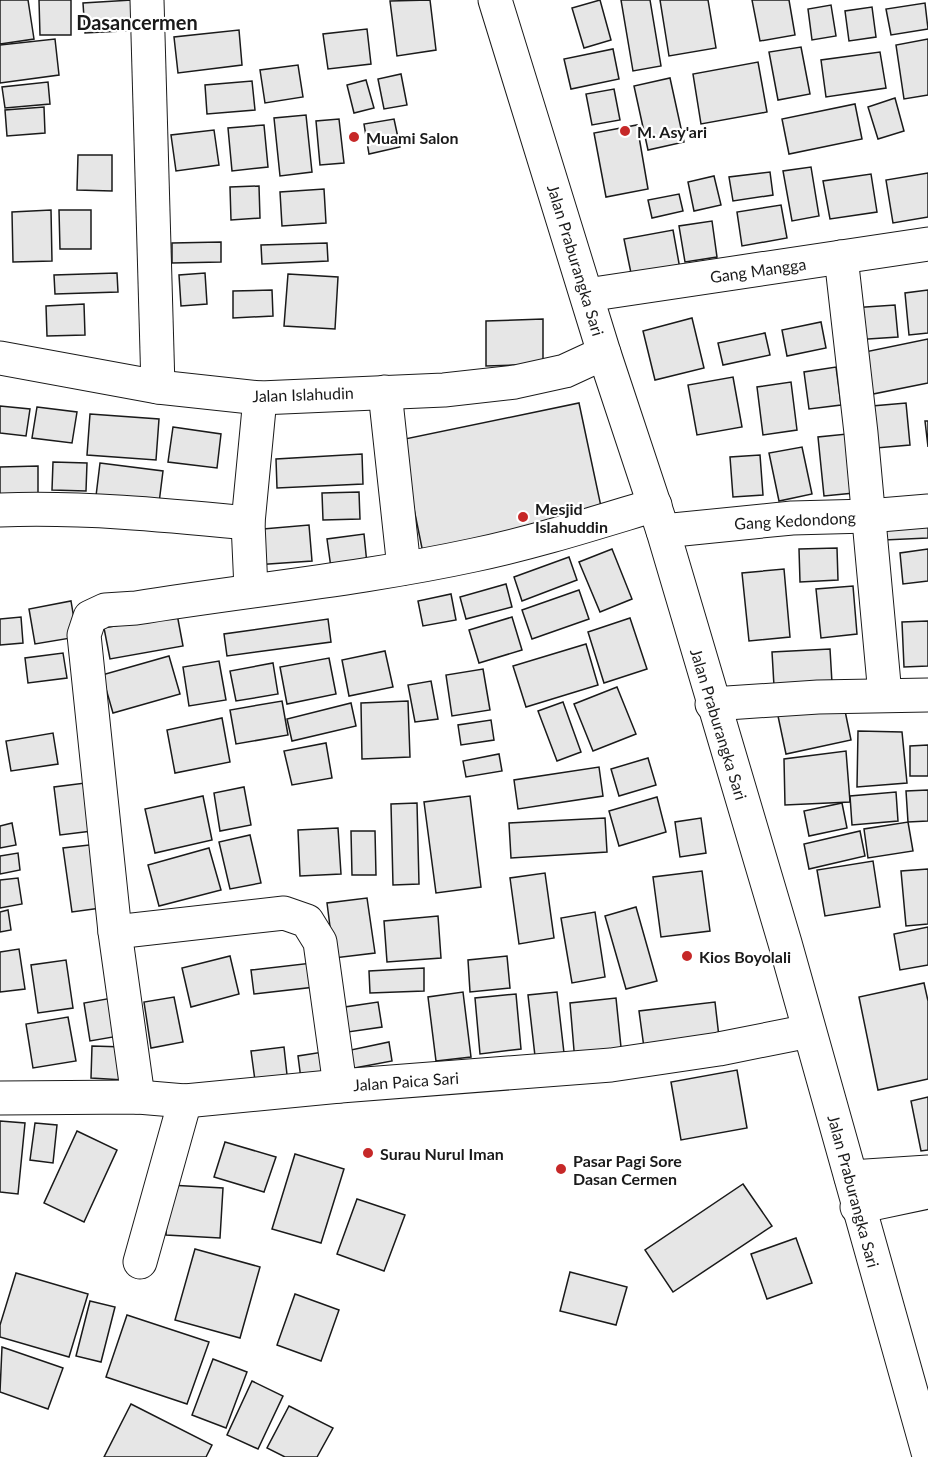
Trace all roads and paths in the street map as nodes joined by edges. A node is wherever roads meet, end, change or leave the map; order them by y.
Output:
1 (147, 0) edge
2 (495, 0) edge
3 (928, 244) edge
4 (841, 257) junction
5 (587, 295) junction
6 (604, 353) junction
7 (0, 358) edge
8 (158, 387) junction
9 (385, 392) junction
10 (260, 398) junction
11 (0, 510) edge
12 (928, 511) edge
13 (868, 516) junction
14 (659, 518) junction
15 (248, 522) junction
16 (404, 568) junction
17 (251, 589) junction
18 (885, 695) junction
19 (928, 695) edge
20 (712, 704) junction
21 (115, 932) junction
22 (809, 1031) junction
23 (339, 1086) junction
24 (138, 1097) junction
25 (0, 1098) edge
26 (185, 1101) junction
27 (928, 1172) edge
28 (854, 1192) junction
29 (928, 1192) edge
30 (140, 1262) dead end
31 (928, 1452) edge

1 - 8 street
2 - 5 street, Jalan Praburangka Sari
3 - 4 street, Gang Mangga
4 - 5 street, Gang Mangga
4 - 13 street
5 - 6 street, Jalan Praburangka Sari
6 - 9 street, Jalan Islahudin
6 - 14 street, Jalan Praburangka Sari
7 - 8 street, Jalan Islahudin
8 - 10 street, Jalan Islahudin
9 - 10 street, Jalan Islahudin
9 - 16 street
10 - 15 street
11 - 15 street
12 - 13 street, Gang Kedondong
13 - 14 street, Gang Kedondong
13 - 18 street
14 - 16 street, Gang Kedondong
14 - 20 street, Jalan Praburangka Sari
15 - 17 street
16 - 17 street, Gang Kedondong
17 - 21 street, Gang Kedondong
18 - 19 street
18 - 20 street
20 - 22 street, Jalan Praburangka Sari
21 - 23 street
21 - 24 street
22 - 23 street, Jalan Paica Sari
22 - 28 street, Jalan Praburangka Sari
23 - 26 street, Jalan Paica Sari
24 - 25 street, Jalan Paica Sari
24 - 26 street, Jalan Paica Sari
26 - 30 street
27 - 28 street
28 - 29 street
28 - 31 street, Jalan Praburangka Sari

